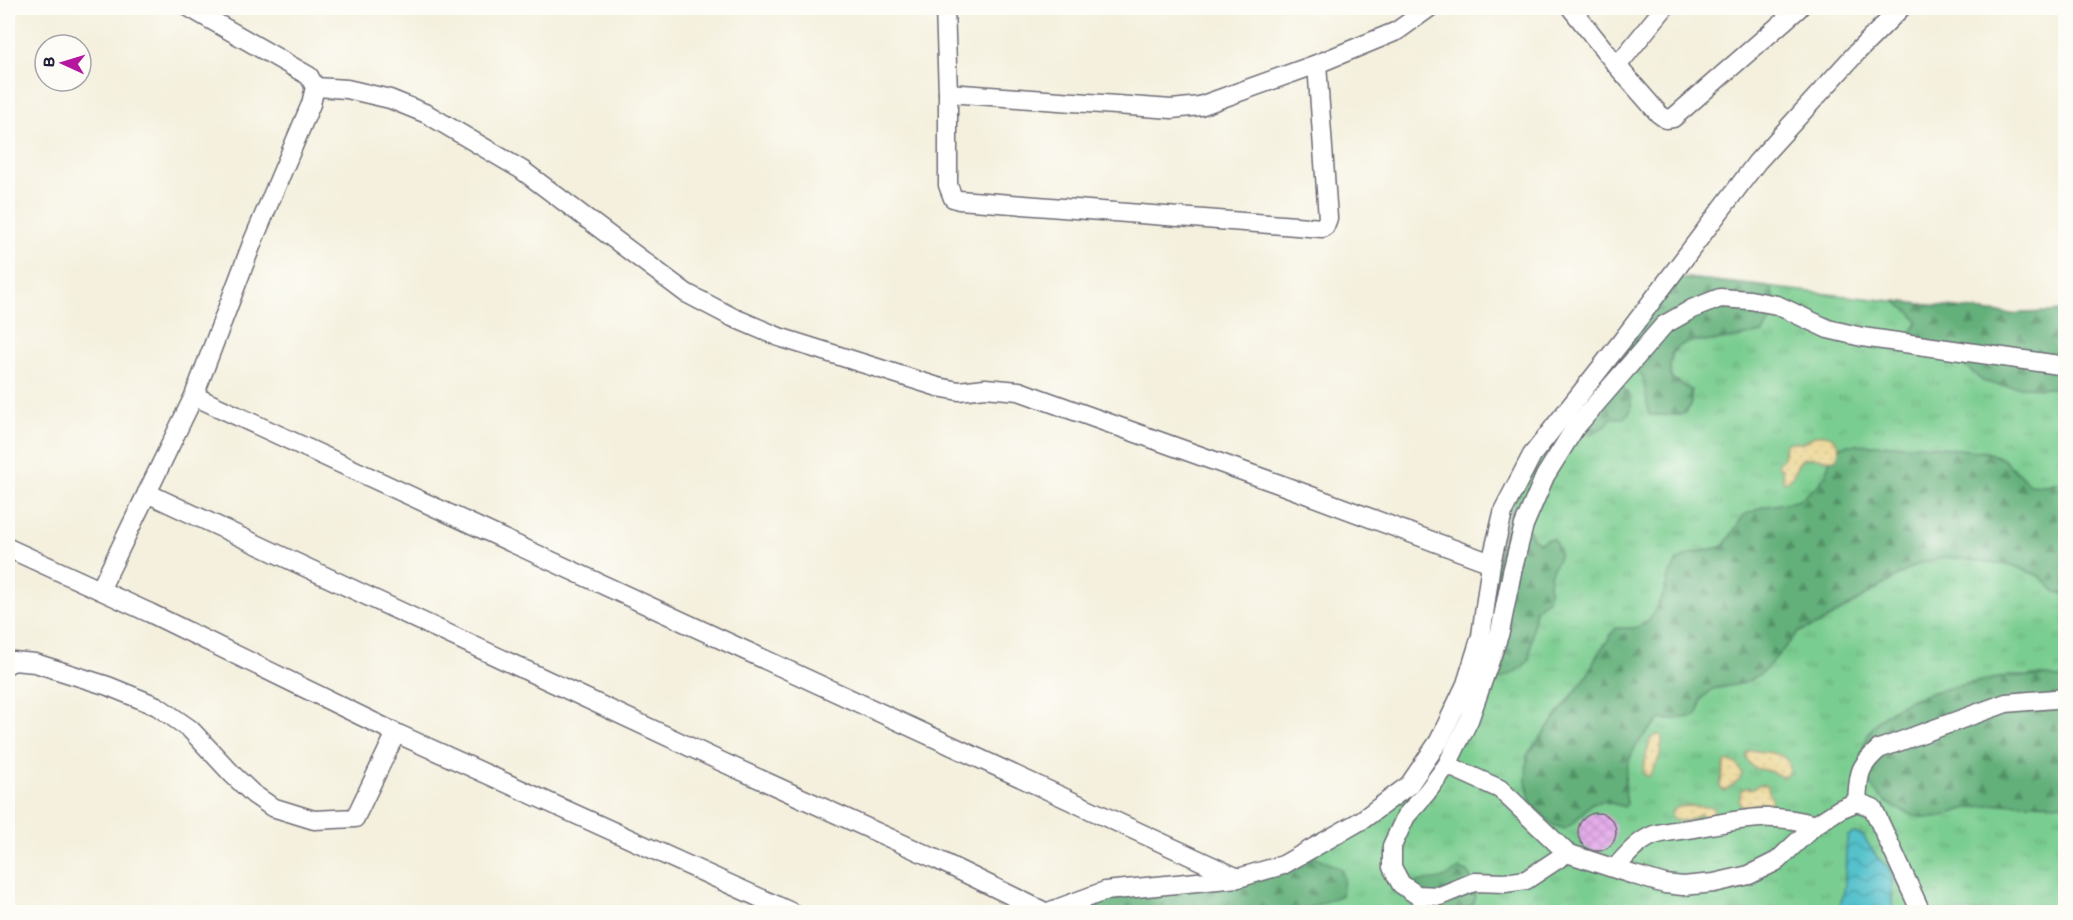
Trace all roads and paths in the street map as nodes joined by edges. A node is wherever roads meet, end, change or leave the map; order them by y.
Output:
1 (190, 8) edge
2 (945, 8) edge
3 (1429, 8) edge
4 (1571, 8) edge
5 (1664, 8) edge
6 (1799, 8) edge
7 (1901, 8) edge
8 (1317, 64) junction
9 (1617, 66) junction
10 (315, 87) junction
11 (948, 93) junction
12 (2066, 366) edge
13 (194, 396) junction
14 (147, 493) junction
15 (8, 548) edge
16 (1491, 563) junction
17 (100, 590) junction
18 (8, 664) edge
19 (2066, 699) edge
20 (396, 733) junction
21 (1447, 765) junction
22 (1857, 802) junction
23 (1815, 825) junction
24 (1567, 853) junction
25 (1615, 868) junction
26 (1238, 878) junction
27 (791, 912) edge
28 (1046, 912) edge
29 (1921, 912) edge

1 - 10 street
2 - 11 street
3 - 8 street
4 - 9 street
5 - 9 street
6 - 9 street
7 - 16 street
8 - 11 street
8 - 11 street
10 - 13 street
10 - 16 street
12 - 21 street
13 - 14 street
13 - 26 street
14 - 17 street
14 - 28 street
15 - 17 street
16 - 26 street
17 - 20 street
18 - 20 street
19 - 22 street
20 - 27 street
21 - 24 street
21 - 24 street
22 - 23 street
22 - 29 street
23 - 25 street
23 - 25 street
24 - 25 street
26 - 28 street

